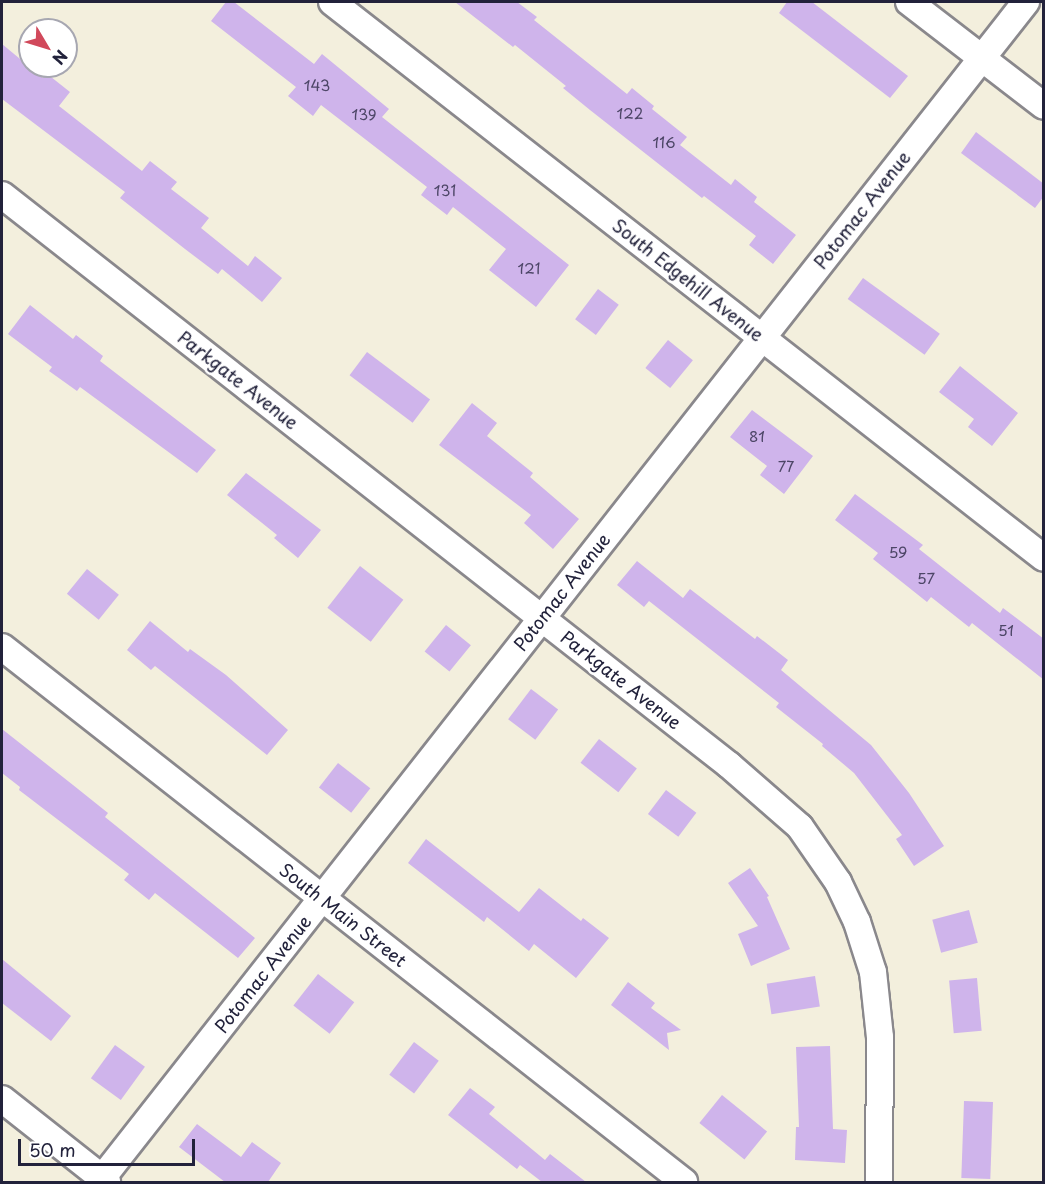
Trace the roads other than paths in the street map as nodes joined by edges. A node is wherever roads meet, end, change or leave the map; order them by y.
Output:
1 (332, 2) edge
2 (909, 2) edge
3 (1026, 2) edge
4 (981, 58) junction
5 (1044, 106) edge
6 (2, 195) edge
7 (762, 338) junction
8 (1044, 558) edge
9 (542, 617) junction
10 (2, 647) edge
11 (322, 898) junction
12 (2, 1099) edge
13 (103, 1181) edge
14 (684, 1182) edge
15 (879, 1182) edge

1 - 7 street, South Edgehill Avenue
2 - 4 street
3 - 4 street, Potomac Avenue
4 - 5 street
4 - 7 street, Potomac Avenue
6 - 9 street, Parkgate Avenue
7 - 8 street, South Edgehill Avenue
7 - 9 street, Potomac Avenue
9 - 11 street, Potomac Avenue
9 - 15 street, Parkgate Avenue
10 - 11 street, South Main Street
11 - 13 street, Potomac Avenue
11 - 14 street, South Main Street
12 - 13 street

